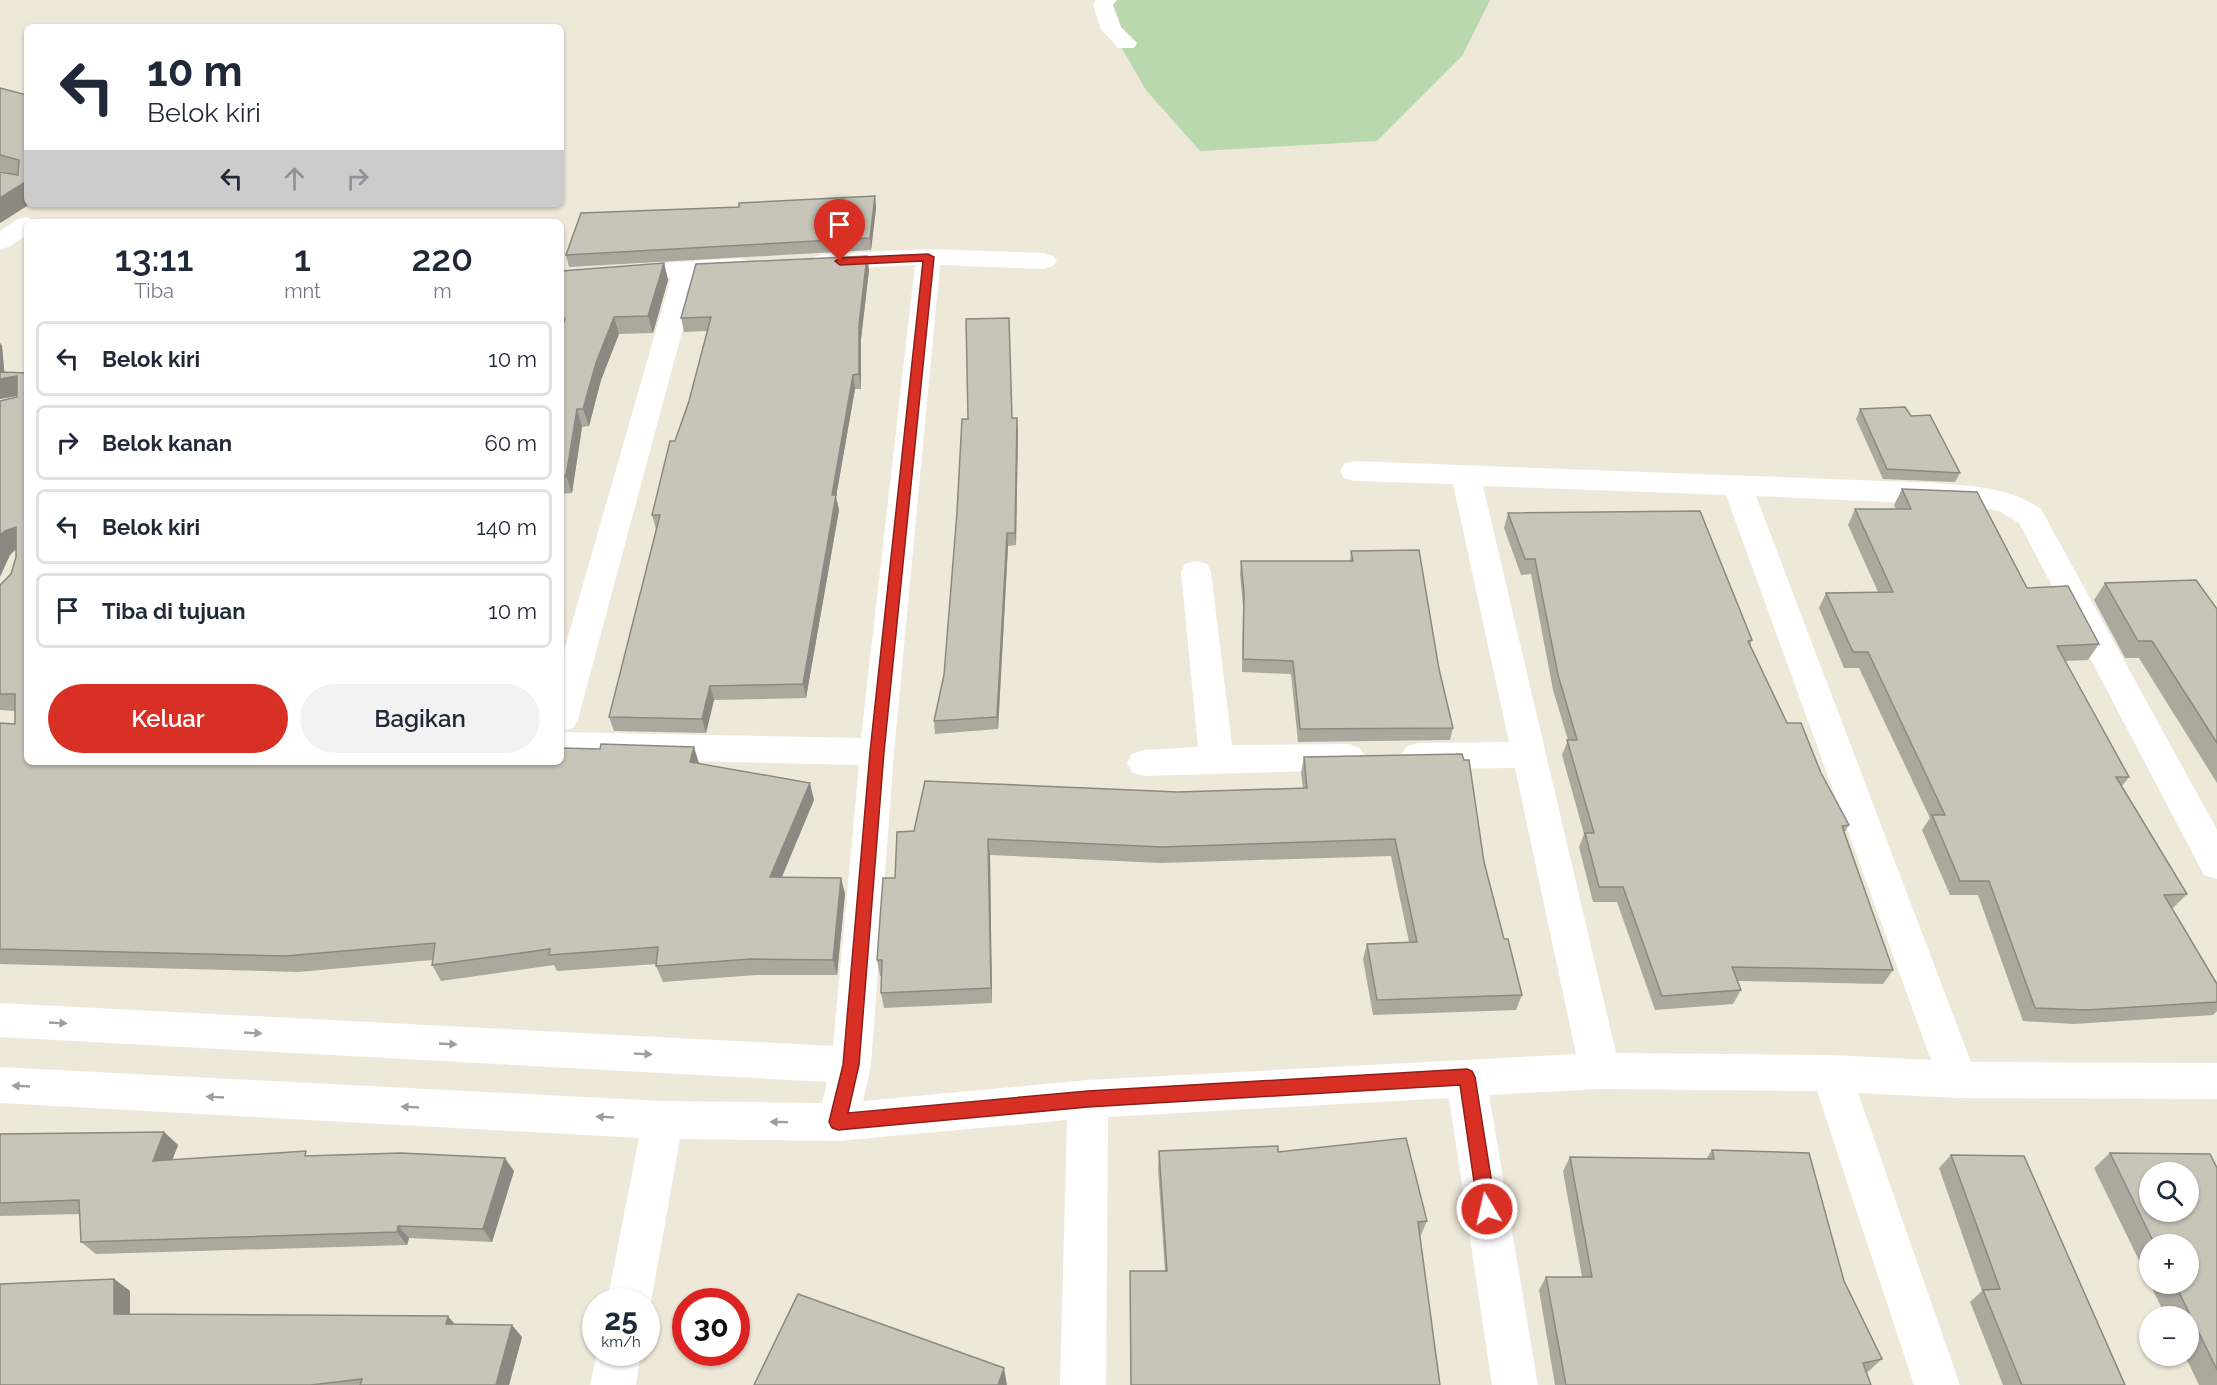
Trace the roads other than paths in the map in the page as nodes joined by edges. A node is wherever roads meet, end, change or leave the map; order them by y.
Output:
1 (1107, 0) edge
2 (1126, 43) dead end
3 (24, 225) edge
4 (0, 242) edge
5 (928, 257) junction
6 (1044, 261) dead end
7 (801, 263) edge
8 (766, 265) edge
9 (686, 269) junction
10 (564, 278) edge
11 (1354, 471) dead end
12 (1466, 477) junction
13 (1738, 487) junction
14 (1196, 573) dead end
15 (564, 708) edge
16 (564, 745) edge
17 (877, 752) junction
18 (1527, 755) junction
19 (1216, 759) junction
20 (1144, 763) dead end
21 (2217, 864) edge
22 (0, 1020) edge
23 (851, 1065) junction
24 (1600, 1071) junction
25 (1832, 1073) junction
26 (1467, 1077) junction
27 (1958, 1080) junction
28 (0, 1085) edge
29 (2214, 1087) edge
30 (1088, 1099) junction
31 (663, 1120) junction
32 (838, 1122) junction
33 (631, 1288) edge
34 (617, 1366) edge
35 (613, 1385) edge
36 (1083, 1385) edge
37 (1515, 1385) edge
38 (1936, 1385) edge

1 - 2 street
3 - 4 street
5 - 6 street
5 - 7 street
5 - 17 street
8 - 9 street
9 - 10 street
9 - 15 street
11 - 12 street
12 - 13 street
12 - 18 street
13 - 21 street
13 - 27 street
14 - 19 street
16 - 17 street
17 - 23 street
18 - 19 street
18 - 24 street
19 - 20 street
22 -> 23 street
23 - 32 street
24 - 25 street
24 - 26 street
25 - 27 street
25 - 38 street
26 - 30 street
26 - 37 street
27 - 29 street
31 -> 28 street
30 - 32 street
30 - 36 street
32 -> 31 street
31 - 33 street
34 - 35 street

